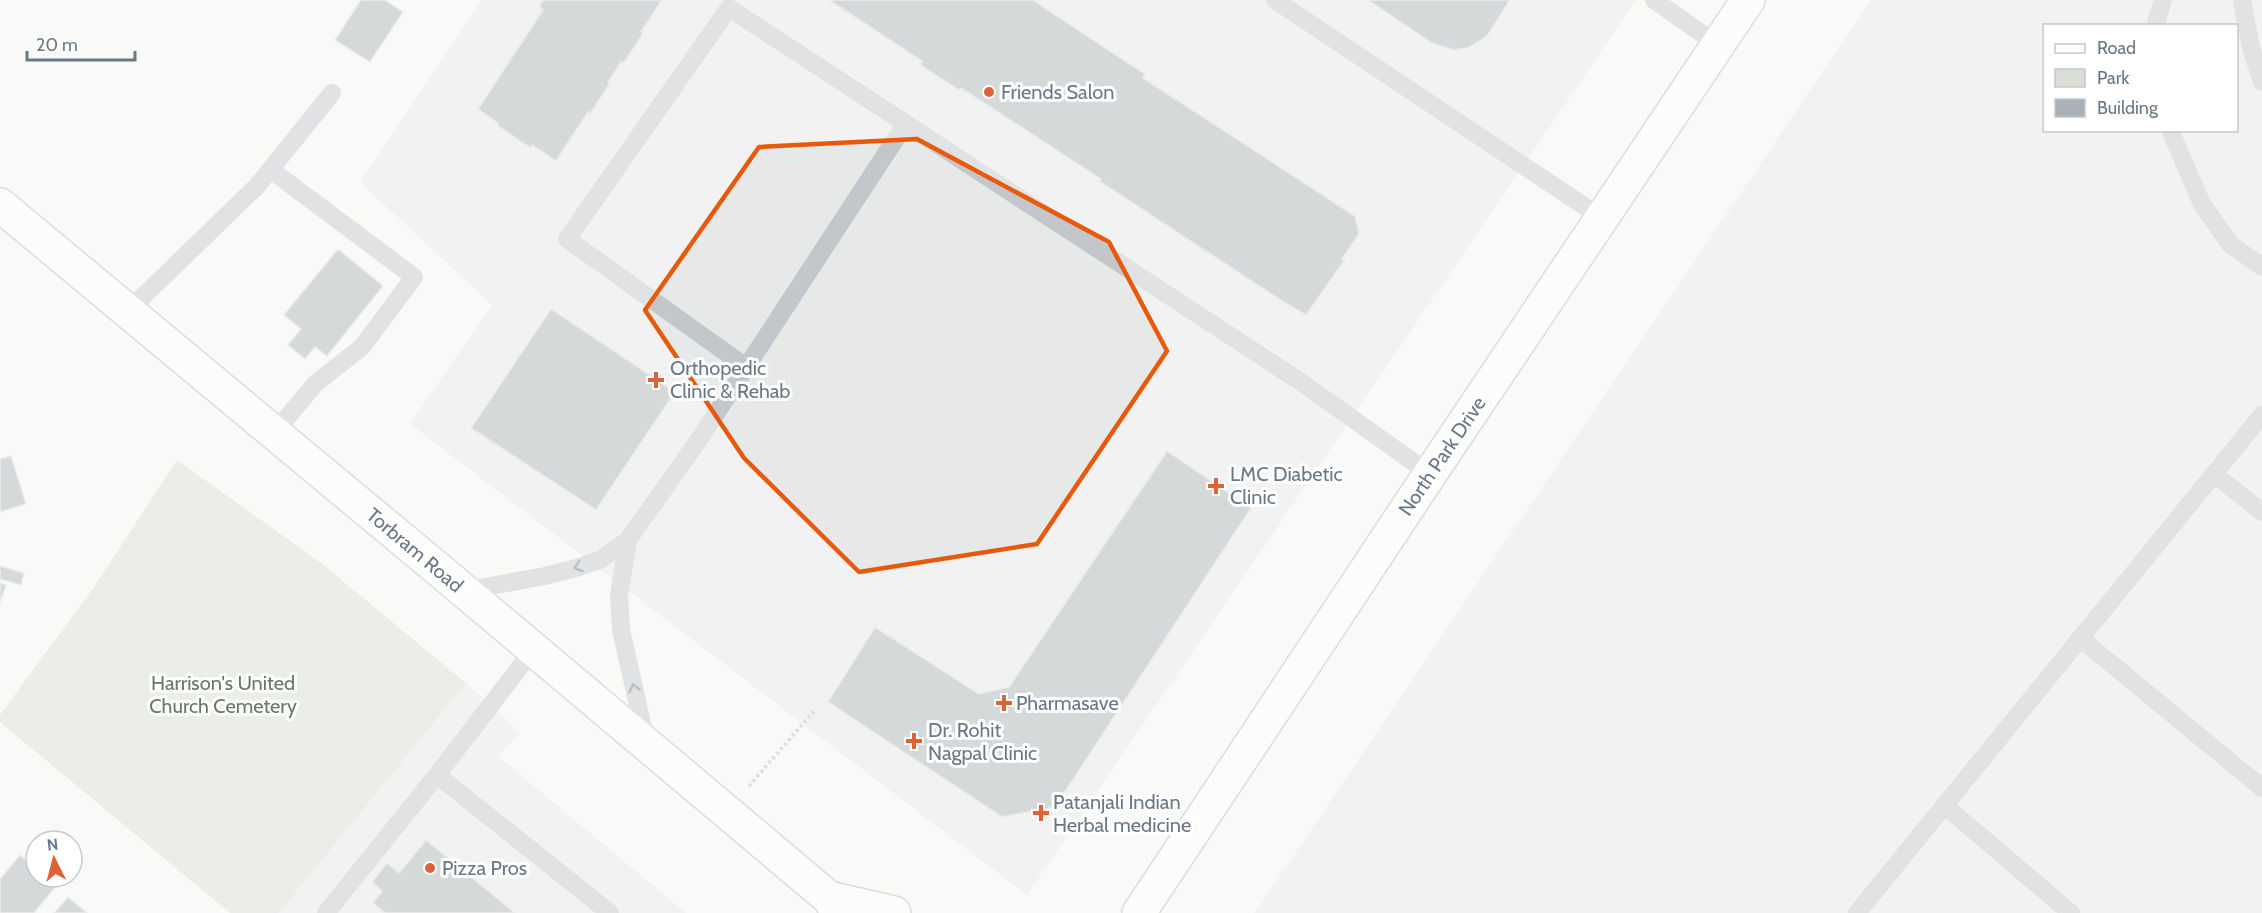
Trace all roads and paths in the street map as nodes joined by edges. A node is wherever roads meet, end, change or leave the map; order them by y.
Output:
1 (1275, 0) edge
2 (1654, 0) edge
3 (1748, 0) edge
4 (2163, 0) edge
5 (2242, 0) edge
6 (2156, 24) edge
7 (1718, 45) junction
8 (2262, 82) edge
9 (332, 93) dead end
10 (906, 123) junction
11 (2171, 132) edge
12 (271, 170) junction
13 (0, 205) edge
14 (1602, 218) junction
15 (2262, 267) edge
16 (128, 311) junction
17 (746, 367) junction
18 (2262, 415) edge
19 (274, 433) junction
20 (1430, 474) junction
21 (2214, 474) junction
22 (2262, 512) edge
23 (628, 540) junction
24 (463, 591) junction
25 (2080, 639) junction
26 (533, 650) junction
27 (815, 710) dead end
28 (647, 745) junction
29 (437, 775) junction
30 (2262, 788) edge
31 (1945, 806) junction
32 (727, 812) junction
33 (834, 905) edge
34 (326, 913) edge
35 (610, 913) edge
36 (894, 913) edge
37 (1139, 913) edge
38 (1857, 913) edge
39 (2071, 913) edge

1 - 14 lane
2 - 7 lane
3 - 7 main road, North Park Drive
4 - 6 lane
5 - 8 lane
7 - 14 main road, North Park Drive
9 - 12 lane
10 - 17 lane
10 - 17 lane
10 - 20 lane
11 - 15 lane
12 - 16 lane
12 - 19 lane
13 - 16 main road, Torbram Road
14 - 20 main road, North Park Drive
16 - 19 main road, Torbram Road
17 - 23 lane
18 - 21 lane
19 - 24 main road, Torbram Road
20 - 37 main road, North Park Drive
21 - 22 lane
21 - 25 lane
23 -> 24 lane
28 -> 23 lane
24 - 26 main road, Torbram Road
25 - 30 lane
25 - 31 lane
26 - 28 main road, Torbram Road
26 - 29 lane
27 - 32 path
28 - 32 main road, Torbram Road
29 - 34 lane
29 - 35 lane
31 - 38 lane
31 - 39 lane
32 - 33 main road, Torbram Road
33 - 36 main road, Torbram Road

